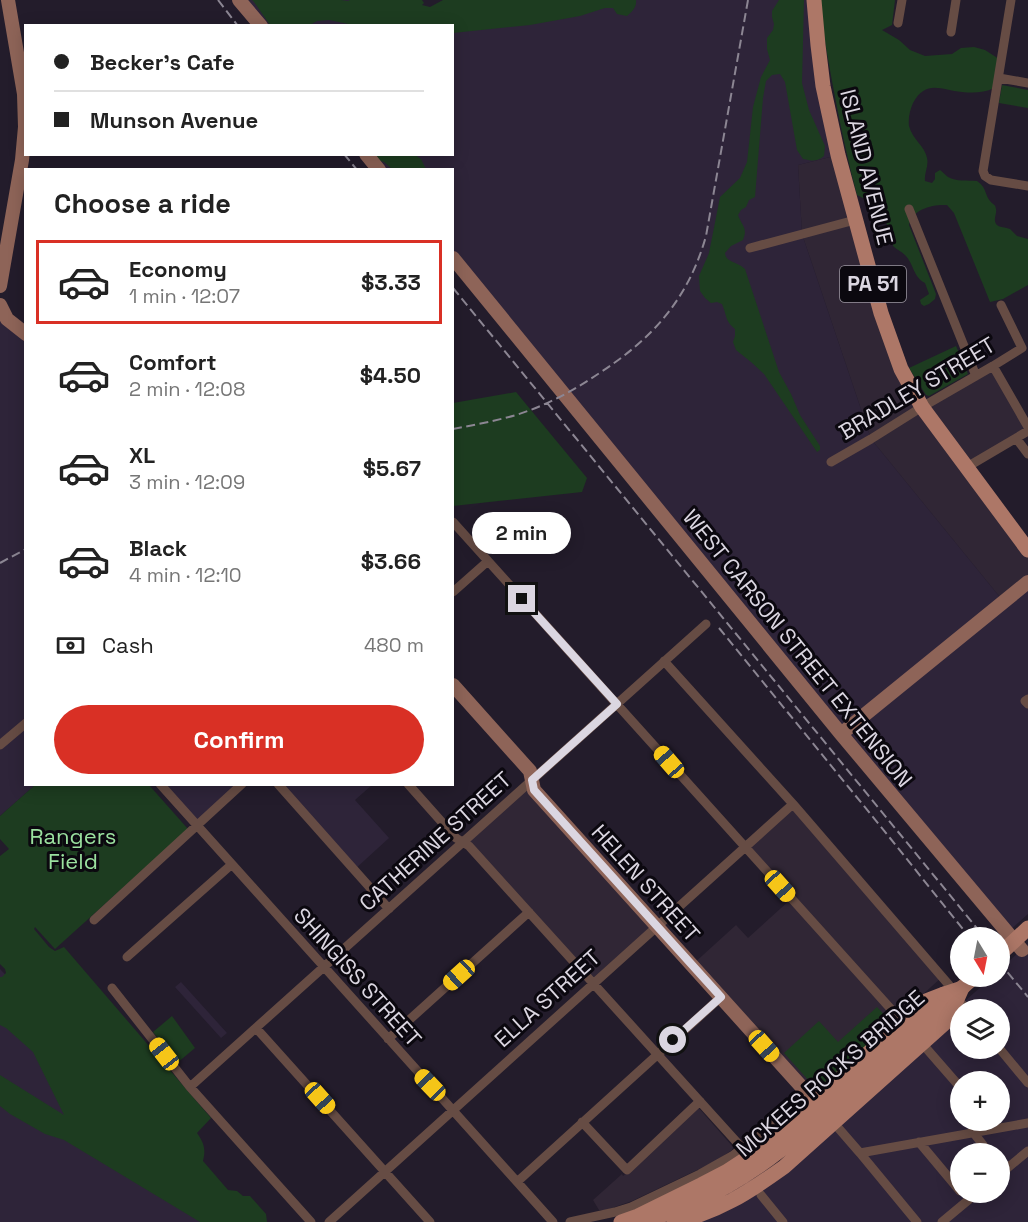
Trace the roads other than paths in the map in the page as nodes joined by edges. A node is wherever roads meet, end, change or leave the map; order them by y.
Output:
1 (8, 0) edge
2 (239, 0) edge
3 (814, 0) edge
4 (902, 0) edge
5 (956, 0) edge
6 (1011, 0) edge
7 (898, 23) dead end
8 (259, 24) edge
9 (951, 32) dead end
10 (999, 78) junction
11 (1028, 83) edge
12 (24, 94) edge
13 (24, 138) edge
14 (368, 156) edge
15 (377, 168) edge
16 (1028, 186) edge
17 (909, 209) dead end
18 (855, 220) junction
19 (750, 248) dead end
20 (454, 259) edge
21 (0, 286) edge
22 (0, 305) edge
23 (1001, 305) dead end
24 (24, 332) edge
25 (993, 366) junction
26 (976, 376) junction
27 (922, 406) junction
28 (1028, 429) edge
29 (1016, 438) junction
30 (1028, 454) edge
31 (831, 462) dead end
32 (967, 467) junction
33 (454, 523) edge
34 (1028, 550) edge
35 (488, 561) junction
36 (1028, 582) edge
37 (454, 591) edge
38 (705, 624) dead end
39 (664, 661) junction
40 (454, 686) edge
41 (617, 704) junction
42 (24, 725) edge
43 (841, 734) junction
44 (0, 745) edge
45 (532, 780) junction
46 (162, 786) edge
47 (240, 786) edge
48 (280, 786) edge
49 (410, 786) edge
50 (792, 804) junction
51 (198, 827) junction
52 (463, 842) junction
53 (745, 847) junction
54 (231, 865) junction
55 (389, 909) junction
56 (529, 912) junction
57 (94, 920) dead end
58 (657, 927) junction
59 (1028, 928) edge
60 (1010, 945) edge
61 (1022, 950) dead end
62 (127, 957) dead end
63 (324, 967) junction
64 (594, 983) junction
65 (112, 988) dead end
66 (721, 997) junction
67 (957, 997) edge
68 (899, 1018) dead end
69 (256, 1028) junction
70 (388, 1039) junction
71 (926, 1048) dead end
72 (658, 1054) junction
73 (1008, 1059) edge
74 (950, 1076) edge
75 (1028, 1083) edge
76 (190, 1087) junction
77 (813, 1100) junction
78 (700, 1101) junction
79 (452, 1110) junction
80 (582, 1122) junction
81 (832, 1122) junction
82 (1028, 1123) edge
83 (1010, 1124) edge
84 (973, 1132) joint
85 (920, 1142) junction
86 (982, 1143) edge
87 (743, 1149) junction
88 (1028, 1151) edge
89 (860, 1153) junction
90 (1010, 1164) edge
91 (385, 1170) junction
92 (950, 1179) edge
93 (517, 1182) junction
94 (761, 1195) dead end
95 (957, 1203) edge
96 (311, 1222) edge
97 (329, 1222) edge
98 (430, 1222) edge
99 (552, 1222) edge
100 (570, 1222) edge
101 (621, 1222) edge
102 (641, 1222) edge
103 (674, 1222) edge
104 (783, 1222) edge
105 (917, 1222) edge
106 (942, 1222) edge

1 - 12 street
2 - 8 street
3 - 18 main road, ISLAND AVENUE / PA 51
4 - 7 street
5 - 9 street
6 - 10 street
10 - 11 street
10 - 16 street
13 - 21 street
14 - 15 street
17 - 26 street
18 - 19 street
18 - 27 main road, ISLAND AVENUE / PA 51
20 - 43 street, WEST CARSON STREET EXTENSION
22 - 24 street
23 - 25 street, BRADLEY STREET
25 - 26 street, BRADLEY STREET
25 - 28 street
26 - 27 street, BRADLEY STREET
27 - 31 street, BRADLEY STREET
27 - 32 main road, ISLAND AVENUE / PA 51
28 - 29 street
29 - 30 street
29 - 32 street
32 - 34 main road, ISLAND AVENUE / PA 51
33 - 35 street
35 - 37 street
35 - 41 street
36 - 43 street
38 - 39 street, CATHERINE STREET
39 - 41 street, CATHERINE STREET
39 - 50 street
40 - 45 street, HELEN STREET
41 - 45 street, CATHERINE STREET
41 - 53 street
42 - 44 street
43 - 61 street, WEST CARSON STREET EXTENSION
45 - 52 street, CATHERINE STREET
45 - 58 street, HELEN STREET
46 - 51 street, SHINGISS STREET
47 - 51 street
48 - 55 street
49 - 52 street
50 - 53 street, ELLA STREET
50 - 67 street
51 - 54 street, SHINGISS STREET
51 - 57 street
52 - 55 street, CATHERINE STREET
52 - 56 street
53 - 58 street, ELLA STREET
53 - 68 street
54 - 62 street
54 - 63 street, SHINGISS STREET
55 - 63 street, CATHERINE STREET
56 - 64 street
56 - 70 street
58 - 64 street, ELLA STREET
58 - 66 street, HELEN STREET
59 - 60 main road, bridge
63 - 69 street, CATHERINE STREET
63 - 70 street, SHINGISS STREET
64 - 72 street
64 - 79 street, ELLA STREET
65 - 76 street
66 - 72 street
66 - 77 street, HELEN STREET
67 - 77 main road
67 - 81 main road
67 - 102 main road, MCKEES ROCKS BRIDGE
69 - 76 street, CATHERINE STREET
69 - 91 street
70 - 79 street, SHINGISS STREET
71 - 74 street
72 - 78 street
72 - 80 street
73 - 75 street
76 - 96 street
77 - 87 street
77 - 101 main road
78 - 80 street
78 - 87 street
79 - 91 street, ELLA STREET
79 - 93 street, SHINGISS STREET
80 - 93 street
81 - 89 street
81 - 103 main road
82 - 83 street
84 - 85 street
84 - 86 street
85 - 89 street
85 - 92 street
87 - 100 street
88 - 90 street
89 - 105 street
91 - 97 street, ELLA STREET
91 - 98 street
93 - 99 street, SHINGISS STREET
94 - 104 street
95 - 106 street

